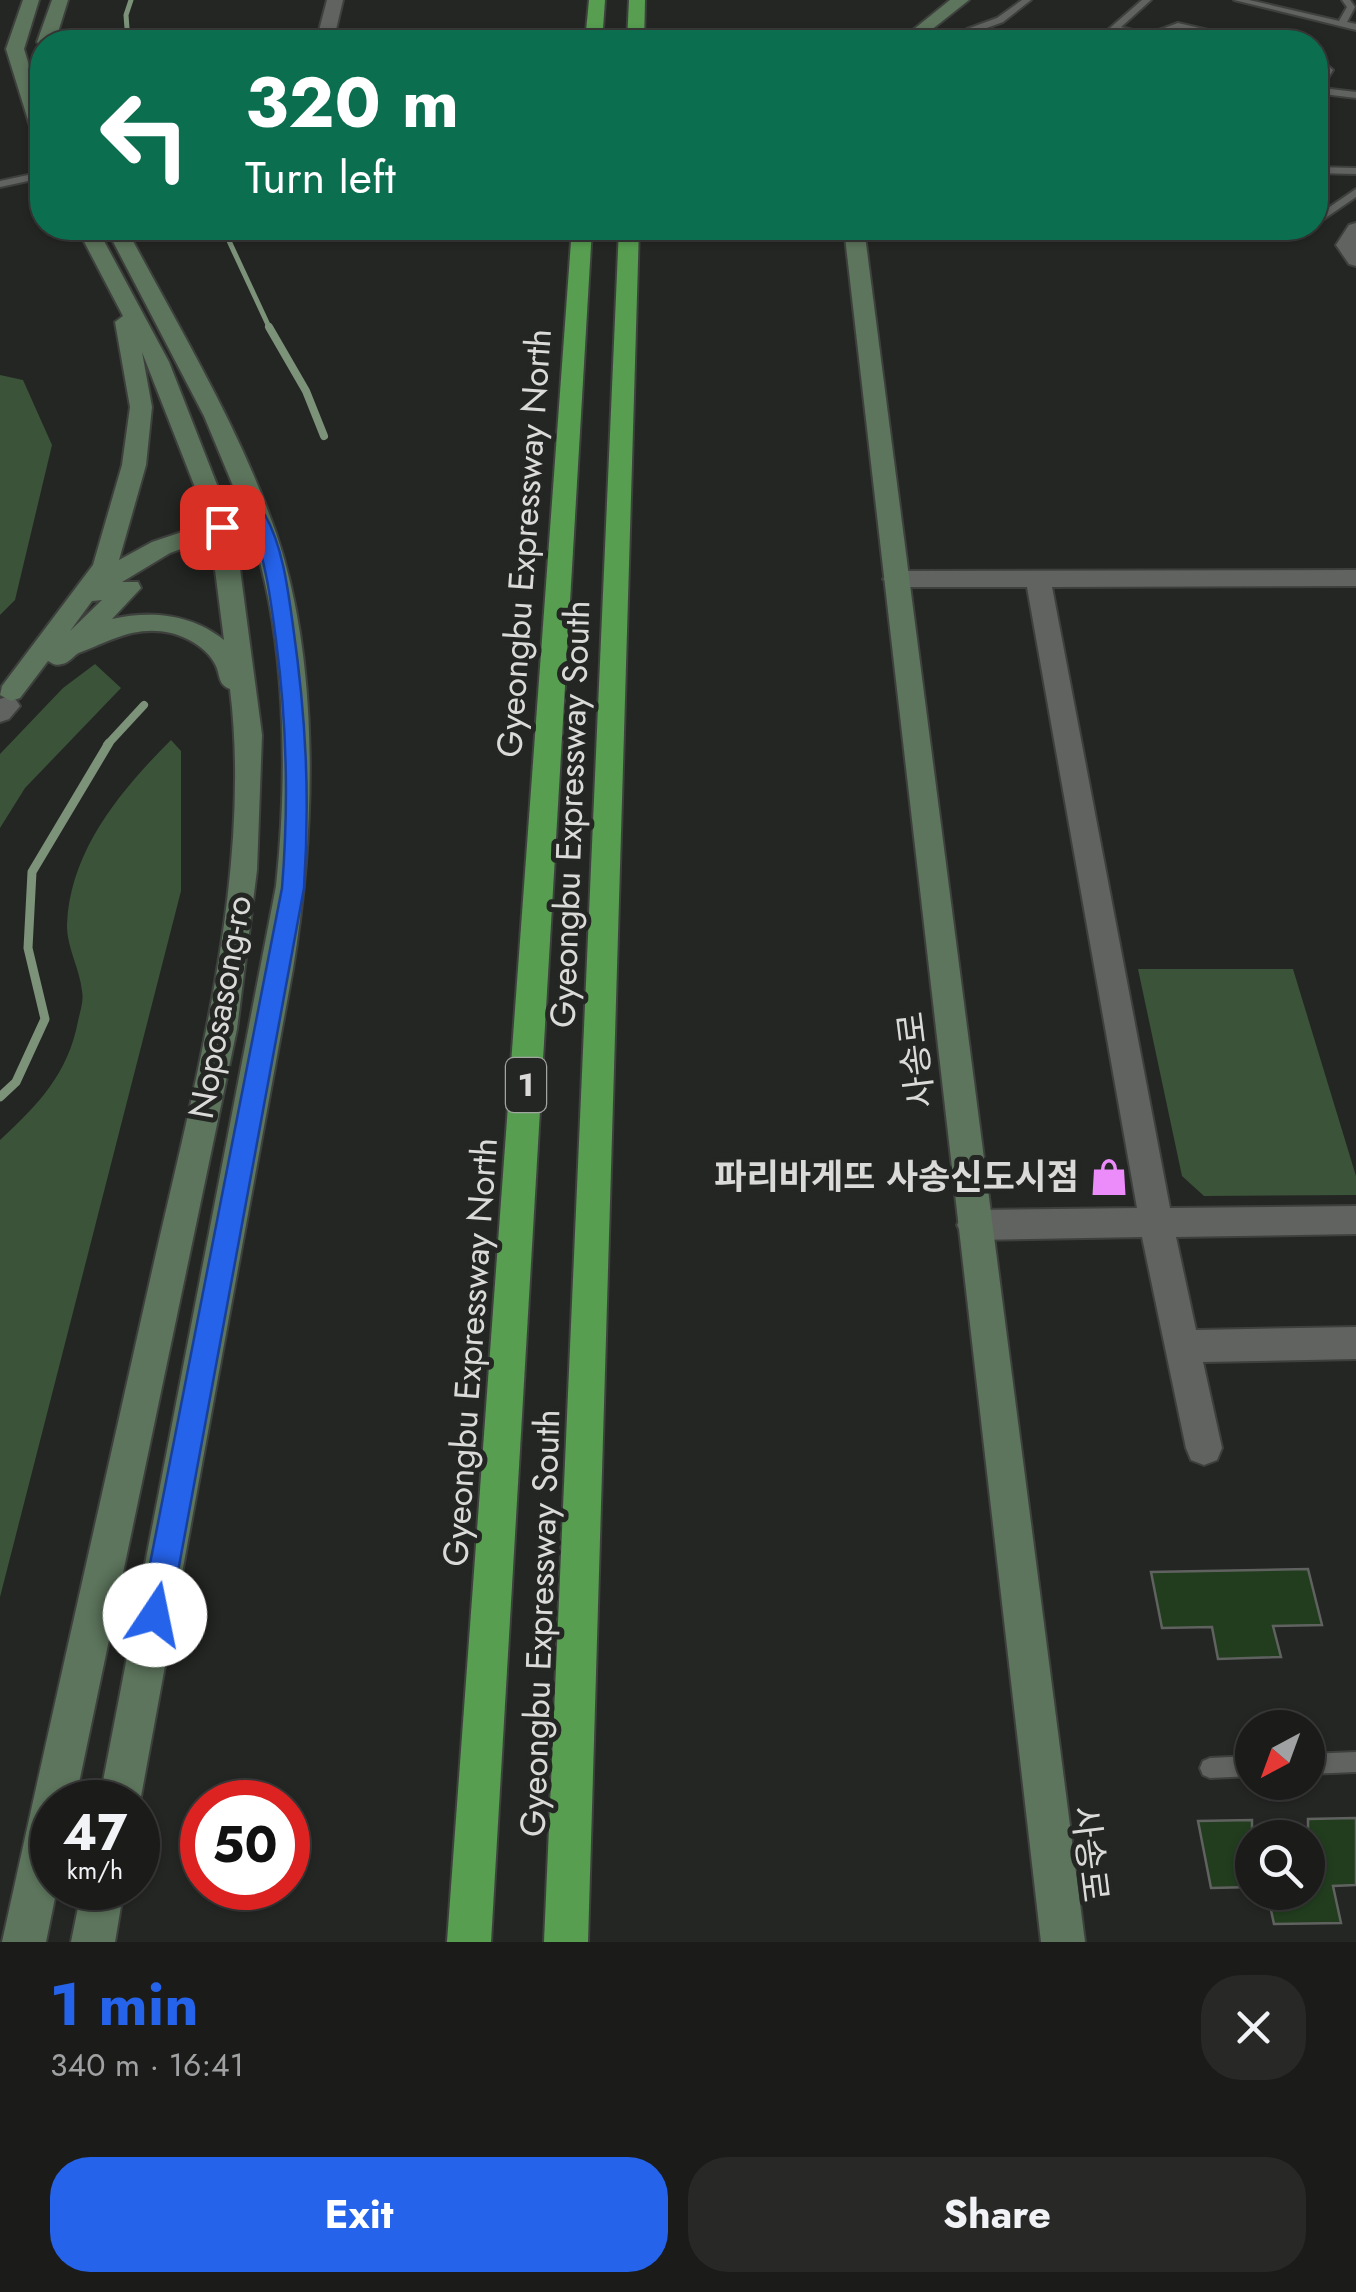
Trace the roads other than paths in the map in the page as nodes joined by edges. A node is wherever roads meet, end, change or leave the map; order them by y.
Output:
1 (31, 0) edge
2 (60, 0) edge
3 (335, 0) edge
4 (597, 0) edge
5 (637, 0) edge
6 (961, 0) edge
7 (1027, 0) edge
8 (1147, 0) edge
9 (1238, 0) edge
10 (1346, 0) edge
11 (1341, 25) junction
12 (1356, 27) edge
13 (1117, 28) junction
14 (50, 30) edge
15 (327, 30) edge
16 (595, 30) edge
17 (636, 30) edge
18 (922, 30) edge
19 (975, 30) edge
20 (1114, 30) edge
21 (1127, 30) edge
22 (1166, 30) edge
23 (1197, 30) edge
24 (1328, 91) edge
25 (1356, 94) edge
26 (30, 96) edge
27 (1328, 170) edge
28 (1356, 171) edge
29 (30, 178) edge
30 (0, 184) edge
31 (1356, 192) edge
32 (1328, 212) edge
33 (1356, 229) edge
34 (92, 240) edge
35 (122, 240) edge
36 (581, 240) edge
37 (629, 240) edge
38 (855, 240) edge
39 (1356, 260) edge
40 (121, 295) junction
41 (262, 527) junction
42 (224, 535) junction
43 (1356, 578) edge
44 (895, 579) junction
45 (1038, 580) junction
46 (10, 701) edge
47 (246, 718) junction
48 (1356, 1220) edge
49 (1156, 1223) junction
50 (974, 1226) junction
51 (1356, 1342) edge
52 (1182, 1346) junction
53 (1204, 1448) dead end
54 (1356, 1762) edge
55 (1325, 1763) edge
56 (1235, 1767) edge
57 (1210, 1768) dead end
58 (59, 1780) edge
59 (123, 1780) edge
60 (31, 1910) edge
61 (99, 1910) edge
62 (24, 1942) edge
63 (93, 1942) edge
64 (469, 1942) edge
65 (566, 1942) edge
66 (1063, 1942) edge

1 - 26 main road
2 - 14 main road
3 - 15 street
4 - 16 highway
5 - 17 highway
6 - 18 main road
7 - 19 lane
8 - 13 lane
9 - 11 lane
10 - 11 lane
11 - 12 lane
13 - 20 lane
13 - 21 lane
22 - 23 lane
24 - 25 lane
27 - 28 lane
29 - 30 lane
31 - 32 lane
33 - 39 street
34 - 40 main road, Noposasong-ro
35 - 41 main road, Noposasong-ro
36 - 64 highway, Gyeongbu Expressway North / 1
37 - 65 highway, Gyeongbu Expressway South / 1
38 - 44 main road, 사송로
40 - 42 main road, Noposasong-ro
40 - 46 main road
41 - 42 main road
41 - 59 main road, Noposasong-ro
42 - 46 main road
42 - 47 main road, Noposasong-ro
43 - 45 street
44 - 45 street
44 - 50 main road, 사송로
45 - 49 street
46 - 47 main road
47 - 58 main road, Noposasong-ro
48 - 49 street
49 - 50 street
49 - 52 street
50 - 66 main road, 사송로
51 - 52 street
52 - 53 street
54 - 55 lane
56 - 57 lane
60 - 62 main road
61 - 63 main road

